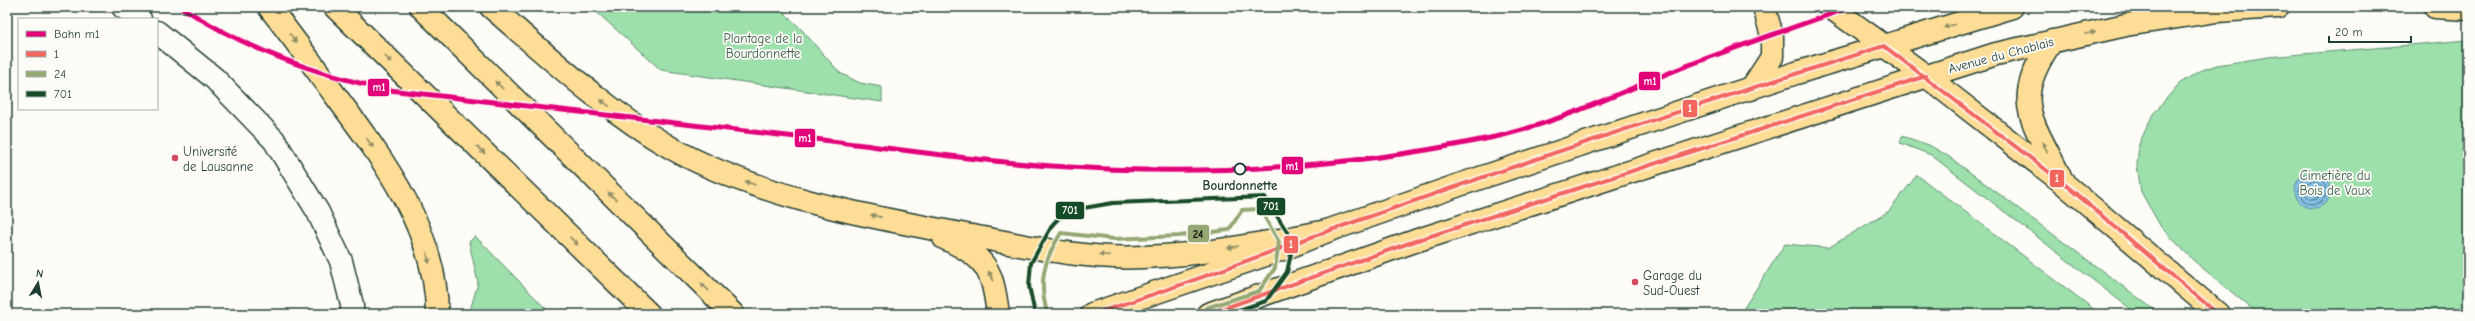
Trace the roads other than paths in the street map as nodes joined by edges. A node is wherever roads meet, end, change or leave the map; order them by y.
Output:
1 (123, 7) edge
2 (269, 7) edge
3 (335, 7) edge
4 (421, 7) edge
5 (491, 7) edge
6 (1764, 7) edge
7 (1830, 7) edge
8 (2012, 7) edge
9 (2278, 7) edge
10 (2435, 7) edge
11 (2468, 9) edge
12 (139, 18) edge
13 (158, 33) edge
14 (2052, 41) junction
15 (1884, 46) junction
16 (1926, 76) junction
17 (1751, 89) junction
18 (2062, 182) junction
19 (914, 225) junction
20 (1327, 231) junction
21 (352, 314) edge
22 (437, 314) edge
23 (649, 314) edge
24 (733, 314) edge
25 (998, 314) edge
26 (1092, 314) edge
27 (1208, 314) edge
28 (2218, 314) edge

1 - 12 street
2 -> 22 main road
3 -> 23 main road
24 -> 4 main road
19 -> 5 main road
6 - 17 main road
7 - 15 main road
8 -> 15 main road
14 -> 9 main road, Avenue du Chablais
10 - 11 main road
13 - 21 street
14 - 16 main road, Avenue du Chablais
18 -> 14 main road
15 - 16 main road
15 - 17 main road
16 - 18 main road
16 - 27 main road, Avenue du Chablais
17 - 20 main road
18 - 28 main road
20 -> 19 main road
25 -> 19 main road
20 - 26 main road

